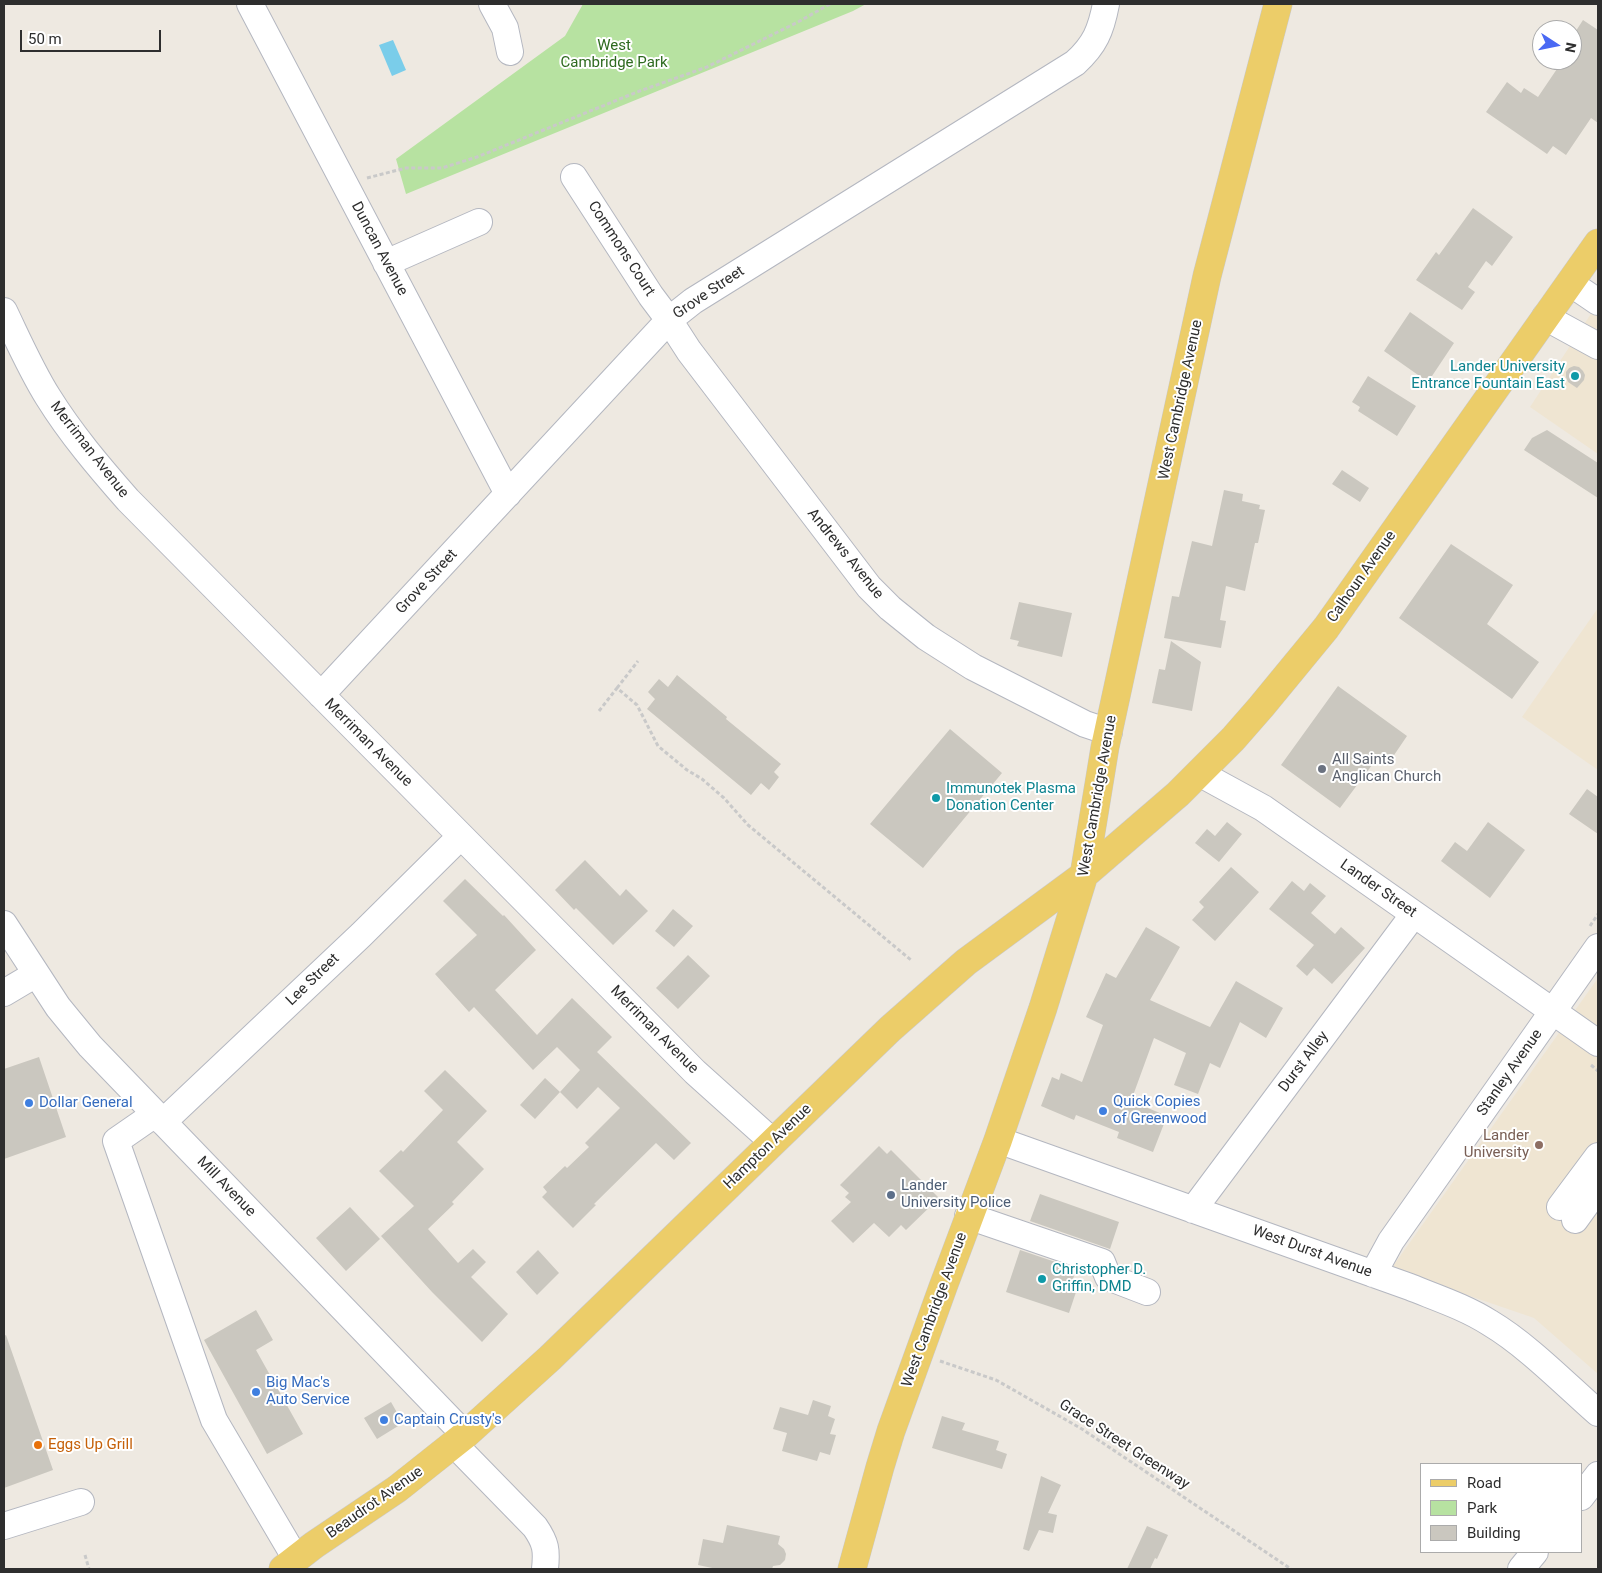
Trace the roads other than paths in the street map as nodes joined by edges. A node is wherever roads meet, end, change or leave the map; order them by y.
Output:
1 (250, 4) edge
2 (492, 4) edge
3 (1106, 4) edge
4 (1278, 4) edge
5 (510, 52) dead end
6 (574, 177) dead end
7 (479, 222) dead end
8 (1598, 243) edge
9 (386, 263) junction
10 (1570, 283) junction
11 (1598, 302) edge
12 (4, 311) edge
13 (1545, 317) junction
14 (669, 320) junction
15 (1598, 346) edge
16 (508, 494) junction
17 (321, 695) junction
18 (1109, 732) junction
19 (1199, 773) junction
20 (461, 836) junction
21 (1084, 875) junction
22 (1414, 914) junction
23 (4, 924) edge
24 (1598, 947) edge
25 (36, 974) junction
26 (4, 993) edge
27 (1553, 1011) junction
28 (1598, 1043) edge
29 (159, 1118) junction
30 (998, 1140) junction
31 (773, 1142) junction
32 (1598, 1156) edge
33 (1598, 1188) edge
34 (1193, 1210) junction
35 (968, 1216) junction
36 (1373, 1274) junction
37 (1147, 1292) dead end
38 (1598, 1413) edge
39 (460, 1439) junction
40 (1598, 1476) edge
41 (1582, 1496) edge
42 (81, 1502) dead end
43 (4, 1526) edge
44 (1534, 1553) edge
45 (283, 1567) edge
46 (545, 1569) edge
47 (852, 1569) edge
48 (1521, 1569) edge

1 - 9 street, Duncan Avenue
2 - 5 street
3 - 14 street, Grove Street
4 - 18 main road, West Cambridge Avenue
6 - 14 street, Commons Court
7 - 9 street
8 - 10 main road, Calhoun Avenue
9 - 16 street, Duncan Avenue
10 - 11 street
10 - 13 main road, Calhoun Avenue
12 - 17 street, Merriman Avenue
13 - 15 street
13 - 19 main road, Calhoun Avenue
14 - 16 street, Grove Street
14 - 18 street, Andrews Avenue
16 - 17 street, Grove Street
17 - 20 street, Merriman Avenue
18 - 21 main road, West Cambridge Avenue
19 - 21 main road, Calhoun Avenue
19 - 22 street, Lander Street
20 - 29 street, Lee Street
20 - 31 street, Merriman Avenue
21 - 30 main road, West Cambridge Avenue
21 - 31 main road, Hampton Avenue
22 - 27 street, Lander Street
22 - 34 street, Durst Alley
23 - 25 street, Mill Avenue
24 - 27 street, Stanley Avenue
25 - 26 street
25 - 29 street, Mill Avenue
27 - 28 street, Lander Street
27 - 36 street, Stanley Avenue
29 - 39 street, Mill Avenue
29 - 45 street, Lee Street
30 - 34 street, West Durst Avenue
30 - 35 main road, West Cambridge Avenue
31 - 39 main road, Hampton Avenue
32 - 33 street
34 - 36 street, West Durst Avenue
35 - 37 street
35 - 47 main road, West Cambridge Avenue
36 - 38 street, West Durst Avenue
39 - 45 main road, Beaudrot Avenue
39 - 46 street, Mill Avenue
40 - 41 street
42 - 43 street
44 - 48 street

